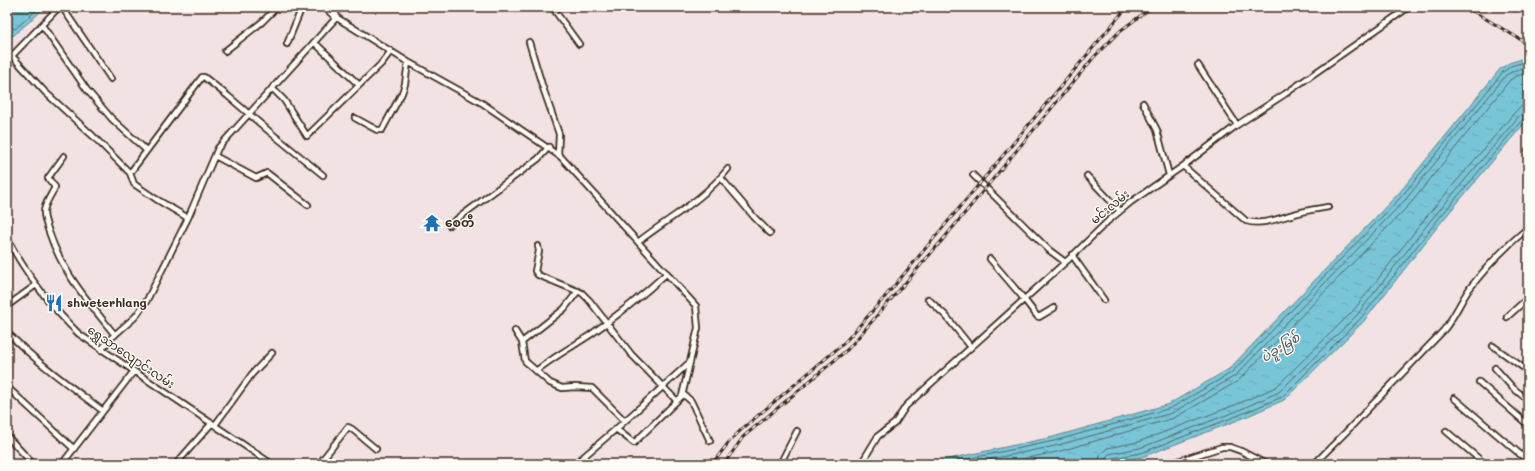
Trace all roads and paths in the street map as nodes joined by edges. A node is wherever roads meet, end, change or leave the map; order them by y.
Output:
1 (59, 7) edge
2 (62, 7) edge
3 (277, 7) edge
4 (302, 7) edge
5 (324, 7) edge
6 (334, 7) edge
7 (552, 7) edge
8 (1409, 7) edge
9 (337, 17) junction
10 (42, 25) junction
11 (314, 42) junction
12 (529, 42) dead end
13 (287, 44) dead end
14 (579, 44) dead end
15 (225, 51) dead end
16 (391, 51) junction
17 (12, 56) junction
18 (7, 61) edge
19 (408, 62) junction
20 (1198, 65) dead end
21 (111, 79) dead end
22 (359, 85) junction
23 (272, 88) junction
24 (1143, 103) dead end
25 (248, 114) junction
26 (355, 118) dead end
27 (1237, 125) junction
28 (549, 147) junction
29 (146, 150) junction
30 (558, 155) junction
31 (64, 156) dead end
32 (215, 156) junction
33 (1183, 166) junction
34 (728, 169) dead end
35 (130, 173) junction
36 (323, 175) dead end
37 (973, 175) dead end
38 (1169, 175) junction
39 (1087, 176) dead end
40 (721, 178) junction
41 (308, 204) dead end
42 (1328, 207) dead end
43 (1120, 211) junction
44 (188, 218) junction
45 (449, 225) dead end
46 (1528, 228) edge
47 (770, 233) dead end
48 (7, 238) edge
49 (638, 242) junction
50 (538, 246) dead end
51 (1072, 255) junction
52 (990, 259) dead end
53 (1065, 262) junction
54 (667, 273) junction
55 (36, 285) junction
56 (578, 291) junction
57 (928, 298) dead end
58 (1528, 298) edge
59 (1024, 299) junction
60 (1104, 300) dead end
61 (7, 306) edge
62 (1054, 308) dead end
63 (1507, 317) dead end
64 (607, 323) junction
65 (7, 332) edge
66 (515, 332) dead end
67 (115, 335) junction
68 (522, 342) junction
69 (1493, 346) dead end
70 (971, 347) junction
71 (101, 350) junction
72 (272, 353) dead end
73 (689, 362) junction
74 (1495, 368) dead end
75 (134, 371) junction
76 (536, 371) junction
77 (1528, 371) edge
78 (1479, 382) dead end
79 (7, 387) edge
80 (662, 387) junction
81 (683, 394) junction
82 (1454, 398) dead end
83 (1528, 400) edge
84 (677, 401) junction
85 (103, 411) junction
86 (625, 421) junction
87 (213, 424) junction
88 (1528, 425) edge
89 (616, 429) junction
90 (797, 431) dead end
91 (1446, 431) dead end
92 (7, 436) edge
93 (710, 441) dead end
94 (74, 449) junction
95 (376, 449) dead end
96 (1528, 461) edge
97 (33, 464) edge
98 (62, 464) edge
99 (176, 464) edge
100 (272, 464) edge
101 (319, 464) edge
102 (575, 464) edge
103 (780, 464) edge
104 (861, 464) edge
105 (1169, 464) edge
106 (1266, 464) edge
107 (1314, 464) edge
108 (1485, 464) edge

1 - 10 street
2 - 21 street
3 - 15 street
4 - 13 street
5 - 9 street
6 - 9 street
7 - 14 street
8 - 27 street, မင်းလမ်း
9 - 11 street
9 - 16 street
10 - 17 street
10 - 29 street
11 - 22 street
11 - 23 street
12 - 30 street
16 - 19 street
16 - 22 street
17 - 18 street
17 - 35 street
19 - 26 street
19 - 28 street
20 - 27 street
22 - 23 street
23 - 25 street
24 - 38 street
25 - 29 street
25 - 32 street
25 - 36 street
27 - 33 street, မင်းလမ်း
28 - 30 street
28 - 45 street
29 - 35 street
30 - 49 street
31 - 67 street
32 - 41 street
32 - 44 street
33 - 38 street, မင်းလမ်း
33 - 42 street
34 - 40 street
35 - 44 street
37 - 53 street
38 - 43 street, မင်းလမ်း
39 - 43 street
40 - 47 street
40 - 49 street
43 - 51 street, မင်းလမ်း
44 - 67 street
46 - 107 street
48 - 55 street, ရွှေသာလျောင်းလမ်း
49 - 54 street
50 - 56 street
51 - 53 street, မင်းလမ်း
51 - 60 street
52 - 59 street
53 - 59 street, မင်းလမ်း
54 - 64 street
54 - 73 street
55 - 61 street
55 - 71 street, ရွှေသာလျောင်းလမ်း
56 - 64 street
56 - 68 street
57 - 70 street
58 - 63 street
59 - 62 street
59 - 70 street, မင်းလမ်း
64 - 76 street
64 - 80 street
65 - 85 street
66 - 68 street
67 - 71 street
68 - 76 street
69 - 77 street
70 - 104 street, မင်းလမ်း
71 - 75 street, ရွှေသာလျောင်းလမ်း
72 - 87 street
73 - 80 street
73 - 81 street
74 - 83 street
75 - 85 street
75 - 87 street, ရွှေသာလျောင်းလမ်း
76 - 86 street
78 - 88 street
79 - 94 street
80 - 84 street
80 - 86 street
81 - 84 street
81 - 93 street
82 - 96 street
84 - 89 street
85 - 94 street
86 - 89 street
87 - 99 street
87 - 100 street, ရွှေသာလျောင်းလမ်း
89 - 102 street
90 - 103 street
91 - 108 street
92 - 97 street
94 - 98 street
95 - 101 street
105 - 106 street

